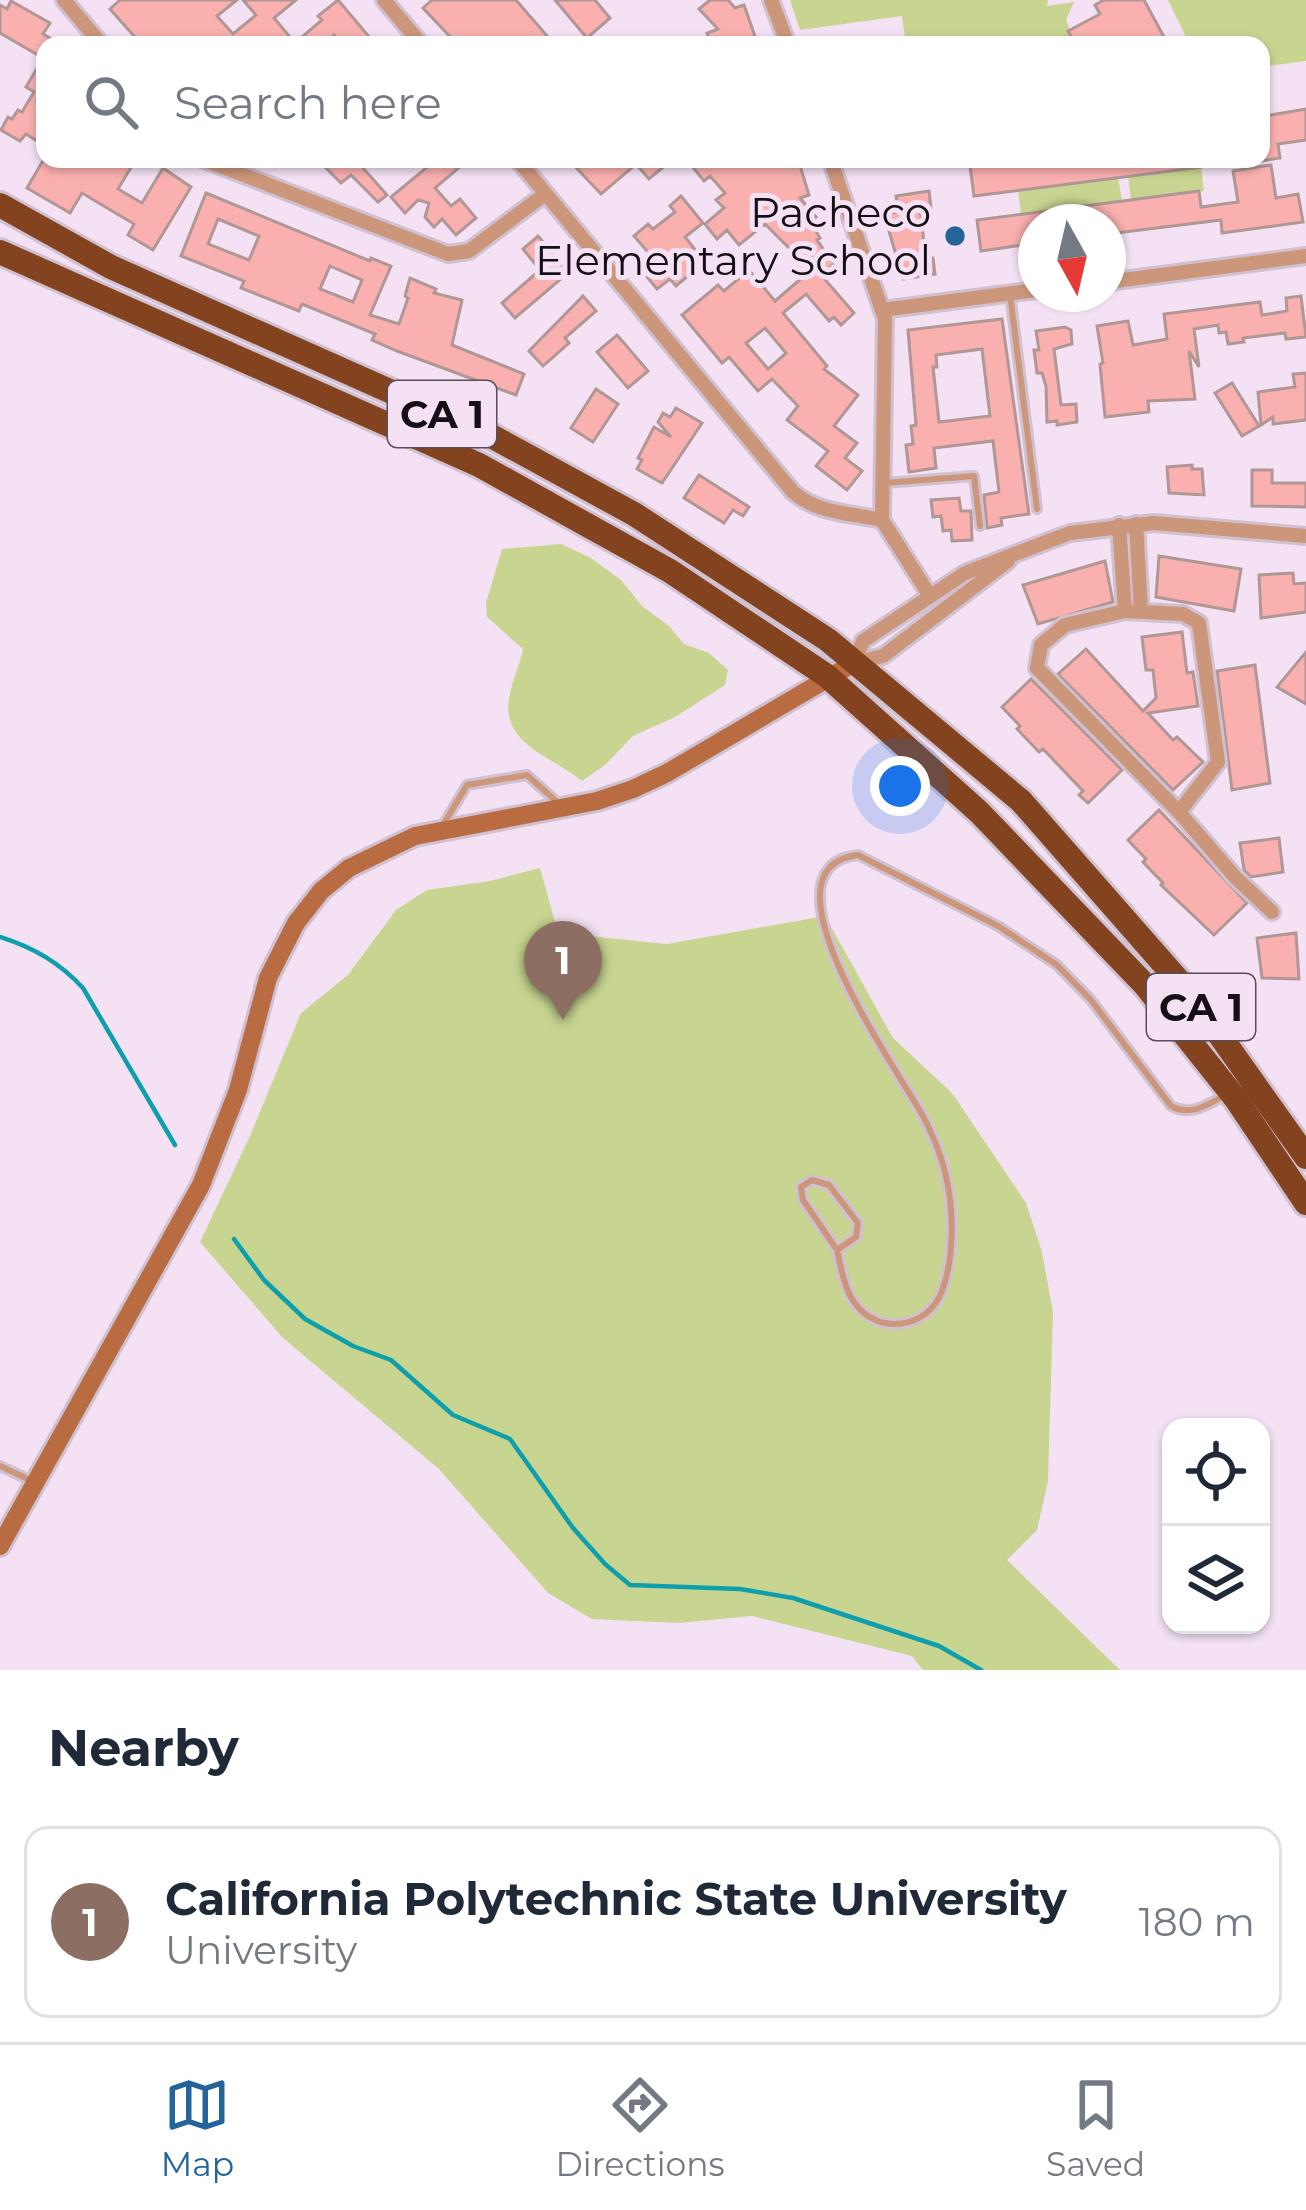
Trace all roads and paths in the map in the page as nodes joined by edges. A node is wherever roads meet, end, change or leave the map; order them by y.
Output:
1 (64, 0) edge
2 (384, 0) edge
3 (771, 0) edge
4 (94, 36) edge
5 (414, 36) edge
6 (785, 36) edge
7 (225, 168) edge
8 (525, 168) edge
9 (833, 168) edge
10 (545, 194) junction
11 (0, 205) edge
12 (0, 252) edge
13 (1306, 256) edge
14 (1126, 280) edge
15 (1018, 293) edge
16 (1010, 294) junction
17 (882, 310) junction
18 (883, 483) junction
19 (1037, 509) dead end
20 (882, 520) junction
21 (1127, 524) junction
22 (980, 526) dead end
23 (1306, 536) edge
24 (1023, 550) junction
25 (930, 596) junction
26 (1133, 611) junction
27 (854, 663) junction
28 (827, 676) junction
29 (565, 808) junction
30 (1179, 812) junction
31 (440, 831) junction
32 (1272, 912) dead end
33 (1231, 1093) junction
34 (1306, 1157) edge
35 (1306, 1203) edge
36 (837, 1250) junction
37 (0, 1466) edge
38 (35, 1482) junction
39 (0, 1546) edge

1 - 4 street
2 - 5 street
3 - 6 street
7 - 10 street
8 - 10 street
9 - 17 street
10 - 20 street
11 - 27 highway, CA 1
12 - 28 highway, CA 1
13 - 14 street
15 - 16 street
16 - 17 street
16 - 19 lane
17 - 18 street
18 - 20 street
18 - 22 lane
20 - 25 street
21 - 23 street
21 - 24 street
21 - 26 street
24 - 25 street
24 - 27 street
25 - 27 street
26 - 30 street
26 - 30 street
27 - 28 street
27 - 34 highway, CA 1
28 - 29 street
28 - 33 highway, CA 1
29 - 31 street
29 - 31 lane
30 - 32 street
31 - 38 street
33 - 35 highway, CA 1
33 - 36 lane
36 - 36 lane
37 - 38 lane
38 - 39 street

